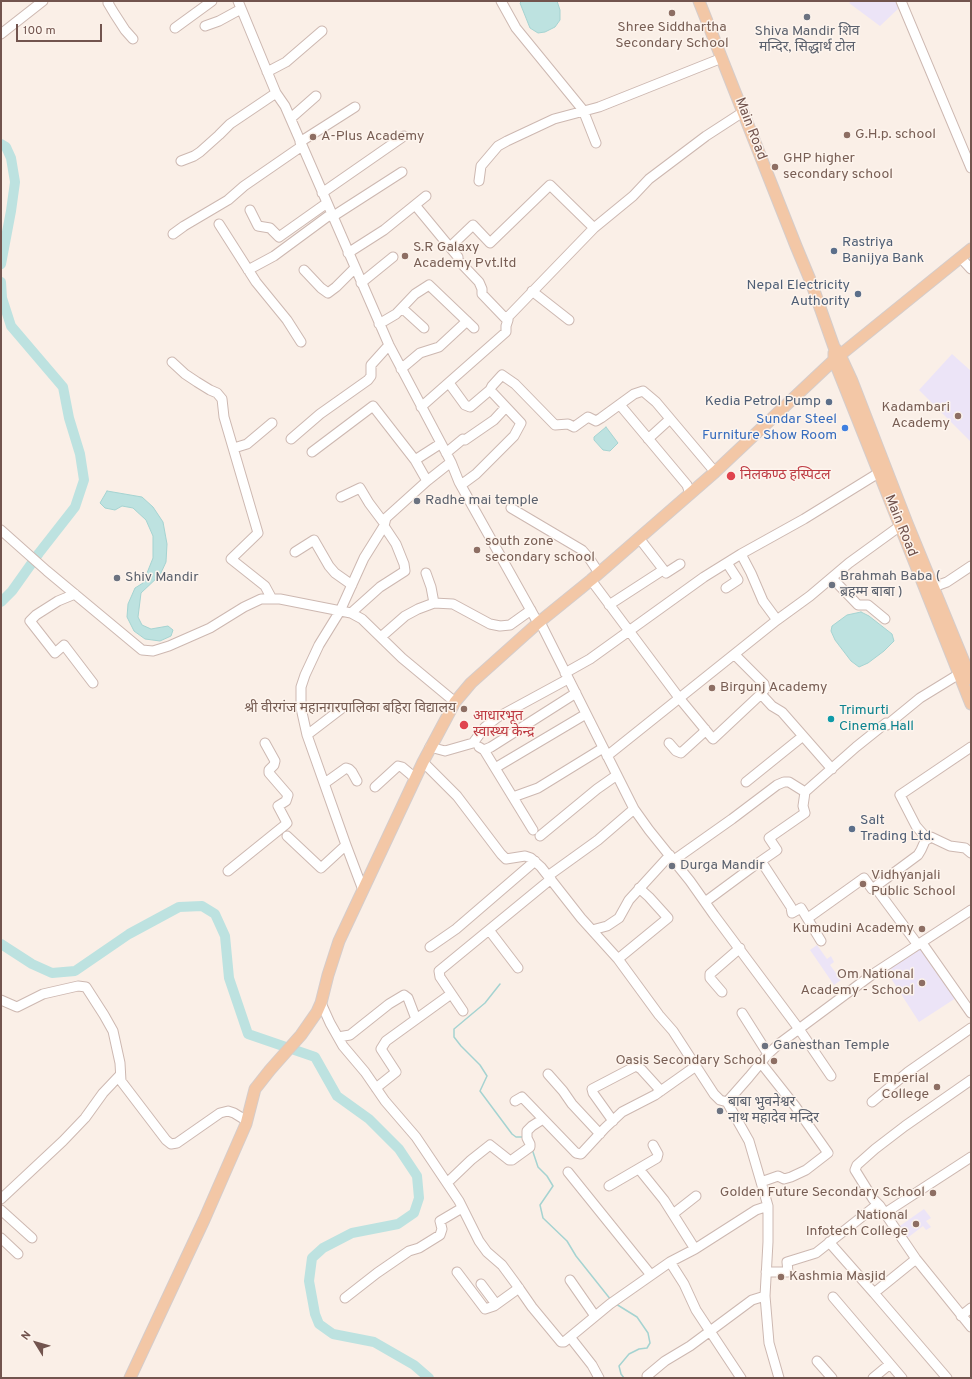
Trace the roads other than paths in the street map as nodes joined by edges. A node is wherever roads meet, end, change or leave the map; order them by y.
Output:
1 (43, 1) edge
2 (109, 1) edge
3 (212, 1) edge
4 (501, 1) edge
5 (699, 1) edge
6 (901, 1) edge
7 (240, 5) edge
8 (206, 26) dead end
9 (175, 28) dead end
10 (322, 31) dead end
11 (1, 34) edge
12 (133, 39) dead end
13 (722, 58) junction
14 (267, 72) junction
15 (276, 93) junction
16 (316, 96) dead end
17 (355, 107) dead end
18 (583, 110) junction
19 (743, 112) junction
20 (290, 118) junction
21 (404, 136) dead end
22 (596, 143) dead end
23 (301, 144) junction
24 (181, 161) dead end
25 (971, 168) edge
26 (402, 172) dead end
27 (479, 181) dead end
28 (322, 192) junction
29 (426, 196) dead end
30 (327, 203) junction
31 (415, 205) junction
32 (250, 210) dead end
33 (332, 216) junction
34 (220, 224) dead end
35 (594, 228) junction
36 (174, 234) dead end
37 (450, 247) junction
38 (971, 249) edge
39 (348, 253) junction
40 (393, 257) dead end
41 (961, 258) junction
42 (355, 268) junction
43 (971, 269) edge
44 (248, 270) junction
45 (304, 270) dead end
46 (361, 283) junction
47 (532, 291) junction
48 (402, 308) junction
49 (506, 319) junction
50 (569, 320) dead end
51 (379, 324) junction
52 (424, 328) dead end
53 (301, 342) dead end
54 (388, 345) junction
55 (836, 354) junction
56 (172, 362) dead end
57 (401, 369) junction
58 (450, 383) junction
59 (490, 390) junction
60 (620, 405) junction
61 (421, 407) junction
62 (506, 407) junction
63 (670, 418) junction
64 (272, 423) dead end
65 (291, 439) dead end
66 (648, 439) junction
67 (440, 444) junction
68 (234, 448) junction
69 (312, 452) dead end
70 (446, 453) junction
71 (416, 460) junction
72 (451, 462) junction
73 (883, 470) junction
74 (715, 472) junction
75 (426, 481) junction
76 (461, 485) junction
77 (690, 494) junction
78 (341, 497) dead end
79 (511, 508) dead end
80 (384, 524) junction
81 (900, 526) junction
82 (3, 532) edge
83 (639, 538) junction
84 (295, 552) dead end
85 (741, 554) junction
86 (727, 563) junction
87 (680, 564) dead end
88 (971, 566) edge
89 (663, 570) junction
90 (426, 573) dead end
91 (595, 576) junction
92 (832, 578) junction
93 (352, 585) junction
94 (726, 588) dead end
95 (930, 588) junction
96 (75, 594) junction
97 (272, 599) junction
98 (434, 603) junction
99 (609, 605) junction
100 (531, 610) junction
101 (340, 611) junction
102 (351, 613) junction
103 (885, 619) dead end
104 (777, 620) junction
105 (539, 622) junction
106 (629, 632) junction
107 (381, 637) junction
108 (735, 655) junction
109 (966, 674) edge
110 (567, 676) junction
111 (93, 683) dead end
112 (576, 693) junction
113 (761, 694) junction
114 (680, 700) junction
115 (455, 702) junction
116 (971, 704) edge
117 (342, 709) dead end
118 (586, 714) junction
119 (705, 729) junction
120 (307, 735) junction
121 (803, 736) junction
122 (475, 740) junction
123 (265, 743) dead end
124 (669, 743) dead end
125 (430, 747) junction
126 (603, 748) junction
127 (971, 748) edge
128 (487, 749) junction
129 (607, 756) junction
130 (422, 762) junction
131 (493, 765) junction
132 (832, 769) junction
133 (617, 775) junction
134 (416, 778) junction
135 (356, 781) dead end
136 (746, 782) dead end
137 (325, 783) junction
138 (375, 787) dead end
139 (805, 792) junction
140 (513, 797) junction
141 (634, 809) junction
142 (533, 830) dead end
143 (287, 836) dead end
144 (540, 836) dead end
145 (925, 841) junction
146 (346, 845) junction
147 (971, 854) edge
148 (672, 857) junction
149 (535, 861) junction
150 (761, 861) junction
151 (228, 871) dead end
152 (549, 878) junction
153 (875, 886) junction
154 (639, 888) junction
155 (363, 890) junction
156 (705, 902) junction
157 (971, 910) edge
158 (808, 918) junction
159 (489, 930) junction
160 (592, 930) junction
161 (821, 941) dead end
162 (920, 944) junction
163 (430, 947) dead end
164 (740, 948) junction
165 (618, 960) junction
166 (518, 968) dead end
167 (722, 992) dead end
168 (451, 994) junction
169 (1, 1000) edge
170 (321, 1003) junction
171 (463, 1011) dead end
172 (742, 1013) dead end
173 (971, 1013) edge
174 (416, 1019) junction
175 (799, 1028) junction
176 (971, 1028) edge
177 (338, 1037) junction
178 (768, 1054) junction
179 (761, 1063) junction
180 (696, 1066) junction
181 (548, 1074) dead end
182 (120, 1075) junction
183 (831, 1076) dead end
184 (971, 1080) edge
185 (376, 1088) junction
186 (661, 1091) junction
187 (515, 1101) dead end
188 (727, 1102) junction
189 (872, 1102) dead end
190 (543, 1119) junction
191 (248, 1121) junction
192 (613, 1121) junction
193 (600, 1134) junction
194 (653, 1145) dead end
195 (971, 1157) edge
196 (639, 1169) junction
197 (568, 1172) dead end
198 (762, 1182) junction
199 (447, 1183) junction
200 (609, 1186) dead end
201 (696, 1196) dead end
202 (1, 1199) edge
203 (878, 1204) junction
204 (768, 1206) junction
205 (462, 1208) junction
206 (1, 1210) edge
207 (885, 1213) junction
208 (673, 1214) junction
209 (1, 1238) edge
210 (32, 1238) dead end
211 (829, 1242) junction
212 (695, 1248) junction
213 (18, 1254) dead end
214 (916, 1259) junction
215 (670, 1262) junction
216 (457, 1272) dead end
217 (766, 1272) junction
218 (651, 1275) junction
219 (570, 1280) dead end
220 (481, 1284) dead end
221 (519, 1288) junction
222 (874, 1293) junction
223 (765, 1296) junction
224 (833, 1297) dead end
225 (345, 1298) dead end
226 (496, 1304) junction
227 (971, 1308) edge
228 (595, 1316) junction
229 (961, 1316) junction
230 (971, 1327) edge
231 (710, 1331) junction
232 (570, 1337) junction
233 (817, 1361) dead end
234 (890, 1364) junction
235 (647, 1376) dead end
236 (777, 1377) edge
237 (130, 1378) edge
238 (599, 1378) edge
239 (741, 1378) edge
240 (832, 1378) edge
241 (873, 1378) edge
242 (902, 1378) edge
243 (947, 1378) edge

1 - 11 street
2 - 12 street
3 - 9 street
4 - 18 street
5 - 13 main road, Main Road
6 - 25 street
7 - 8 street
7 - 14 street
10 - 14 street
13 - 18 street
13 - 19 main road, Main Road
14 - 15 street
15 - 20 street
15 - 24 street
16 - 20 street
17 - 23 street
18 - 22 street
18 - 27 street
19 - 35 street
19 - 55 main road, Main Road
20 - 23 street
21 - 28 street
23 - 28 street
23 - 36 street
26 - 33 street
28 - 30 street
29 - 31 street
30 - 32 street
30 - 33 street
31 - 37 street
31 - 39 street
33 - 39 street
33 - 44 street
34 - 44 street
35 - 37 street
35 - 47 street
37 - 49 street
38 - 41 main road
39 - 42 street
40 - 46 street
41 - 43 street
41 - 55 main road
42 - 45 street
42 - 46 street
44 - 53 street
46 - 51 street
47 - 49 street
47 - 50 street
48 - 51 street
48 - 52 street
48 - 57 street
49 - 58 street
51 - 54 street
54 - 57 street
54 - 65 street
55 - 73 main road, Main Road
55 - 74 main road
56 - 68 street
57 - 61 street
58 - 59 street
58 - 61 street
59 - 60 street
59 - 62 street
60 - 63 street
60 - 66 street
61 - 67 street
62 - 70 street
62 - 76 street
63 - 66 street
63 - 74 street
64 - 68 street
66 - 77 street
67 - 70 street
67 - 71 street
68 - 97 street
69 - 71 street
70 - 72 street
71 - 75 street
72 - 75 street
72 - 76 street
73 - 81 main road, Main Road
73 - 85 street
73 - 95 main road, Main Road
74 - 77 main road
75 - 80 street
76 - 100 street
77 - 83 main road
78 - 80 street
79 - 91 street
80 - 93 street
80 - 102 street
81 - 92 street
81 - 95 main road, Main Road
82 - 96 street
83 - 89 street
83 - 91 main road
84 - 93 street
85 - 86 street
85 - 104 street
86 - 94 street
86 - 106 street
87 - 89 street
88 - 95 street
89 - 99 street
90 - 98 street
91 - 99 street
91 - 105 main road
92 - 103 street
92 - 104 street
93 - 101 street
95 - 109 main road, Main Road
96 - 97 street
96 - 111 street
97 - 101 street
98 - 100 street
98 - 107 street
99 - 106 street
100 - 105 street
101 - 102 street
101 - 120 street
102 - 107 street
104 - 108 street
105 - 110 street
105 - 115 main road
106 - 110 street
106 - 114 street
107 - 115 street
108 - 113 street
108 - 114 street
109 - 116 main road, Main Road
109 - 132 street
110 - 112 street
110 - 122 street
112 - 118 street
112 - 128 street
113 - 119 street
113 - 121 street
114 - 119 street
114 - 129 street
115 - 125 main road
117 - 120 street
118 - 126 street
118 - 131 street
119 - 124 street
120 - 137 street
121 - 132 street
121 - 136 street
122 - 125 street
122 - 128 street
123 - 151 street
125 - 130 main road
126 - 129 street
126 - 140 street
127 - 145 street
128 - 131 street
129 - 133 street
130 - 134 main road
130 - 149 street
131 - 140 street
132 - 139 street
133 - 141 street
133 - 144 street
134 - 138 street
134 - 155 main road
135 - 137 street
137 - 146 street
139 - 148 street
139 - 150 street
140 - 142 street
141 - 148 street
141 - 152 street
143 - 146 street
145 - 147 street
145 - 153 street
146 - 155 street
148 - 154 street
148 - 156 street
149 - 152 street
149 - 163 street
150 - 156 street
150 - 158 street
152 - 159 street
152 - 160 street
153 - 158 street
153 - 162 street
154 - 160 street
154 - 165 street
155 - 170 main road
156 - 164 street
157 - 162 street
158 - 161 street
159 - 166 street
159 - 168 street
160 - 165 street
162 - 173 street
162 - 175 street
164 - 167 street
164 - 175 street
165 - 180 street
168 - 171 street
168 - 174 street
169 - 182 street
170 - 177 street
170 - 191 main road
172 - 178 street
174 - 177 street
174 - 185 street
175 - 178 street
175 - 183 street
176 - 189 street
177 - 185 street
178 - 179 street
179 - 188 street
179 - 198 street
180 - 186 street
180 - 188 street
181 - 193 street
182 - 191 street
182 - 202 street
184 - 203 street
185 - 199 street
186 - 192 street
186 - 192 street
187 - 190 street
188 - 198 street
190 - 193 street
190 - 199 street
191 - 237 main road
192 - 193 street
194 - 196 street
195 - 207 street
196 - 200 street
196 - 208 street
197 - 218 street
198 - 204 street
199 - 205 street
201 - 208 street
203 - 207 street
203 - 211 street
204 - 212 street
204 - 217 street
205 - 221 street
205 - 225 street
206 - 210 street
207 - 214 street
208 - 212 street
209 - 213 street
211 - 217 street
211 - 222 street
212 - 215 street
214 - 222 street
214 - 229 street
215 - 218 street
215 - 231 street
216 - 226 street
217 - 223 street
218 - 228 street
219 - 228 street
220 - 226 street
221 - 226 street
221 - 232 street
222 - 243 street
223 - 231 street
223 - 236 street
224 - 234 street
227 - 229 street
228 - 232 street
229 - 230 street
231 - 235 street
231 - 239 street
232 - 238 street
233 - 240 street
234 - 241 street
234 - 242 street

